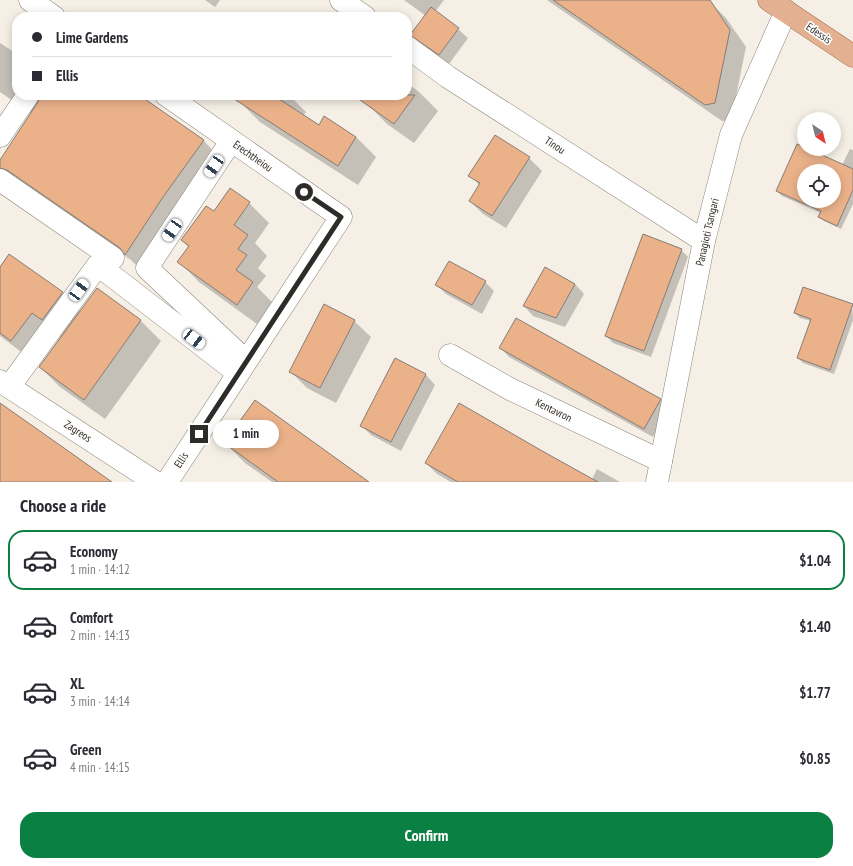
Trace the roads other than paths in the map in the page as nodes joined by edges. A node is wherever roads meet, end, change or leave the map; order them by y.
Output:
1 (30, 0) edge
2 (341, 0) edge
3 (778, 6) edge
4 (47, 12) edge
5 (358, 12) edge
6 (412, 51) edge
7 (853, 56) edge
8 (25, 100) edge
9 (173, 100) edge
10 (0, 136) edge
11 (231, 141) junction
12 (0, 180) edge
13 (341, 217) joint
14 (704, 241) junction
15 (113, 258) dead end
16 (450, 355) dead end
17 (242, 367) junction
18 (4, 384) edge
19 (659, 472) edge
20 (155, 482) edge
21 (167, 482) edge

1 - 4 street
2 - 5 street
3 - 7 main road, Edessis
3 - 14 street, Panagioti Tsangari
6 - 14 street, Tinou
8 - 10 street
9 - 11 street, Erechtheiou
11 - 13 street, Erechtheiou
11 - 17 street
12 - 15 street
13 - 17 street, Ellis
14 - 19 street, Panagioti Tsangari
16 - 19 street, Kentavron
17 - 18 street
17 - 21 street, Ellis
18 - 20 street, Zagreos

